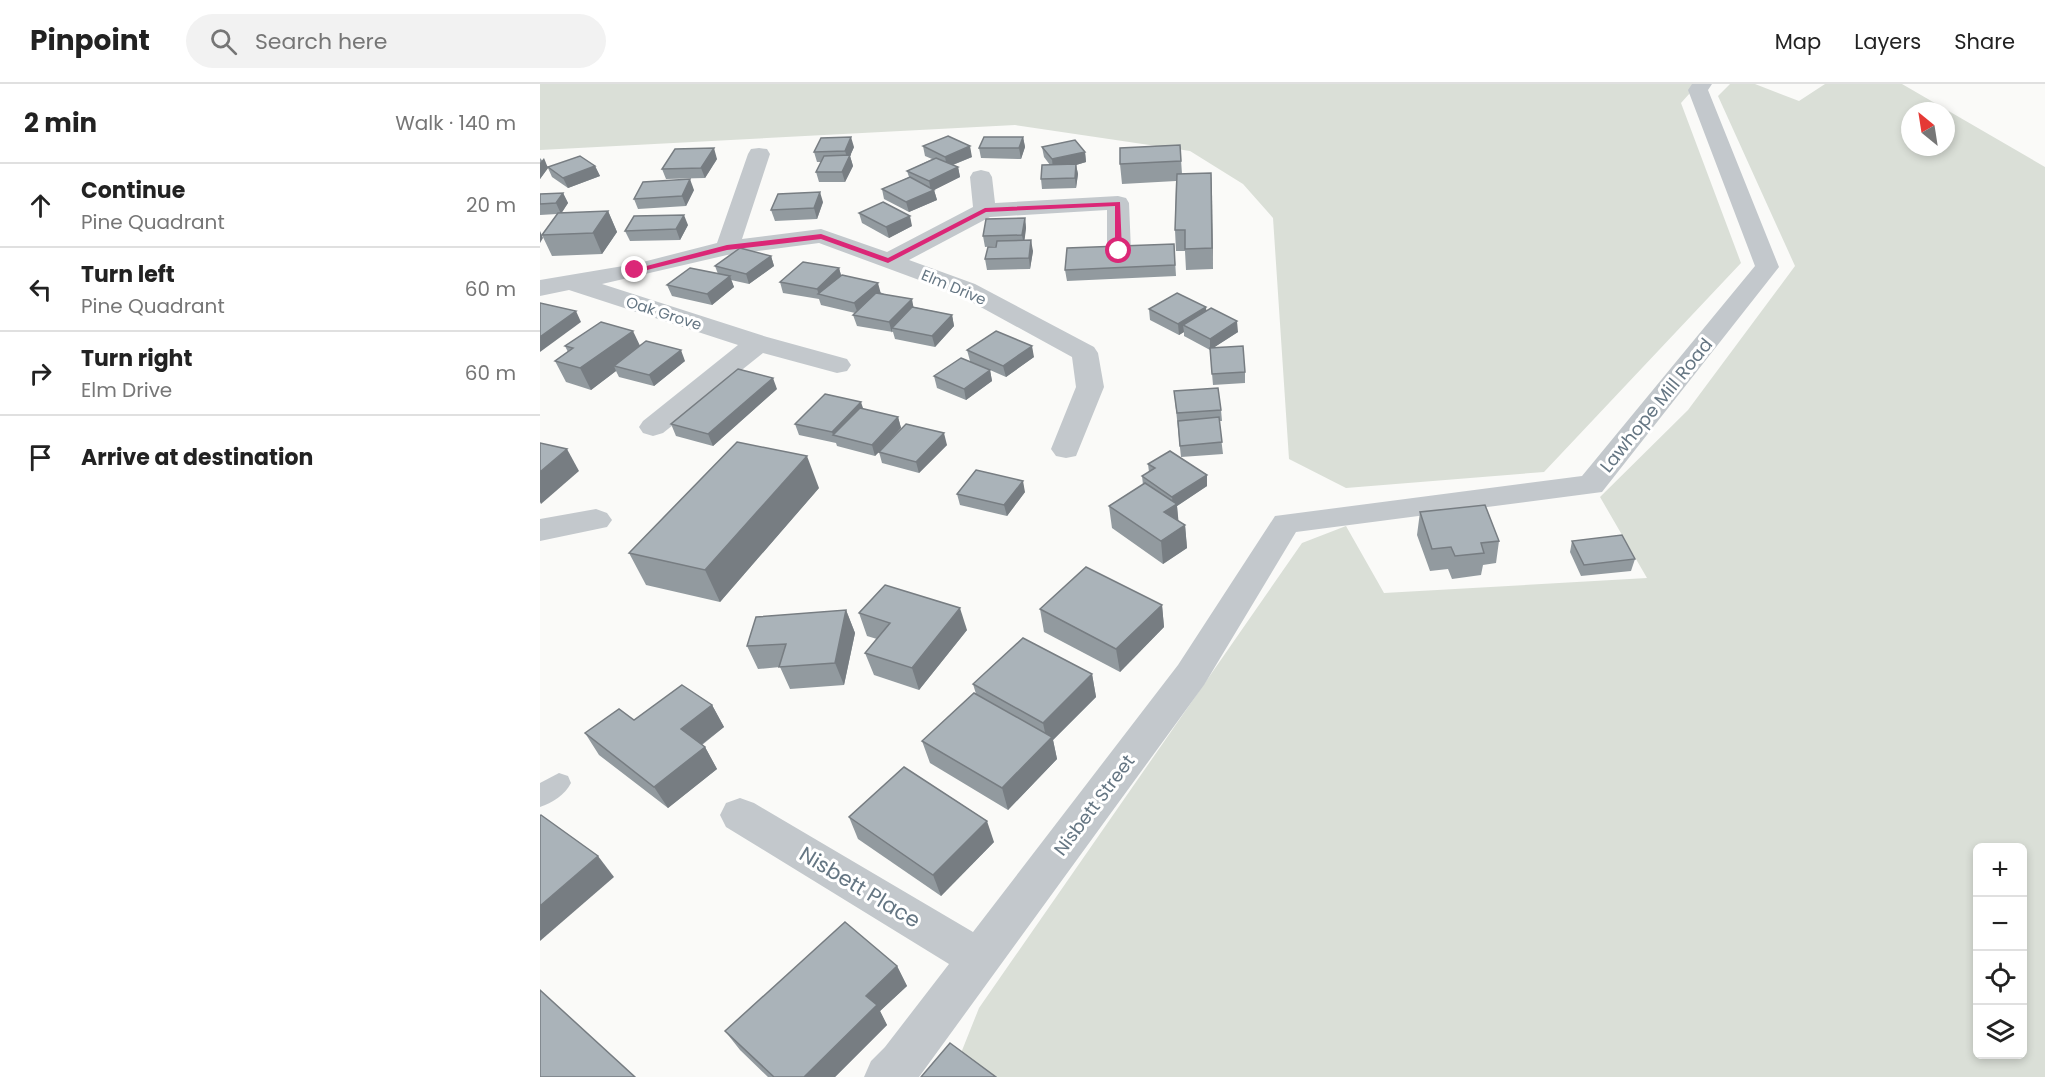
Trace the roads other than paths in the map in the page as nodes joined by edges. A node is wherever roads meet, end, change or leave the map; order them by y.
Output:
1 (1702, 84) edge
2 (759, 154) dead end
3 (981, 177) dead end
4 (985, 210) junction
5 (727, 248) junction
6 (1119, 251) edge
7 (888, 261) junction
8 (571, 282) junction
9 (540, 288) edge
10 (758, 343) junction
11 (837, 365) dead end
12 (653, 427) dead end
13 (1066, 449) dead end
14 (596, 520) dead end
15 (1286, 524) joint
16 (540, 530) edge
17 (740, 815) dead end
18 (979, 959) junction
19 (887, 1077) edge

1 - 15 street, Lawhope Mill Road
2 - 5 street
3 - 4 street
4 - 6 street
4 - 7 street
5 - 7 street, Elm Drive
5 - 8 street, Elm Drive
7 - 13 street, Elm Drive
8 - 9 street, Elm Drive
8 - 10 street, Oak Grove
10 - 11 street, Oak Grove
10 - 12 street
14 - 16 street
15 - 18 street, Nisbett Street
17 - 18 street, Nisbett Place
18 - 19 street, Nisbett Street

